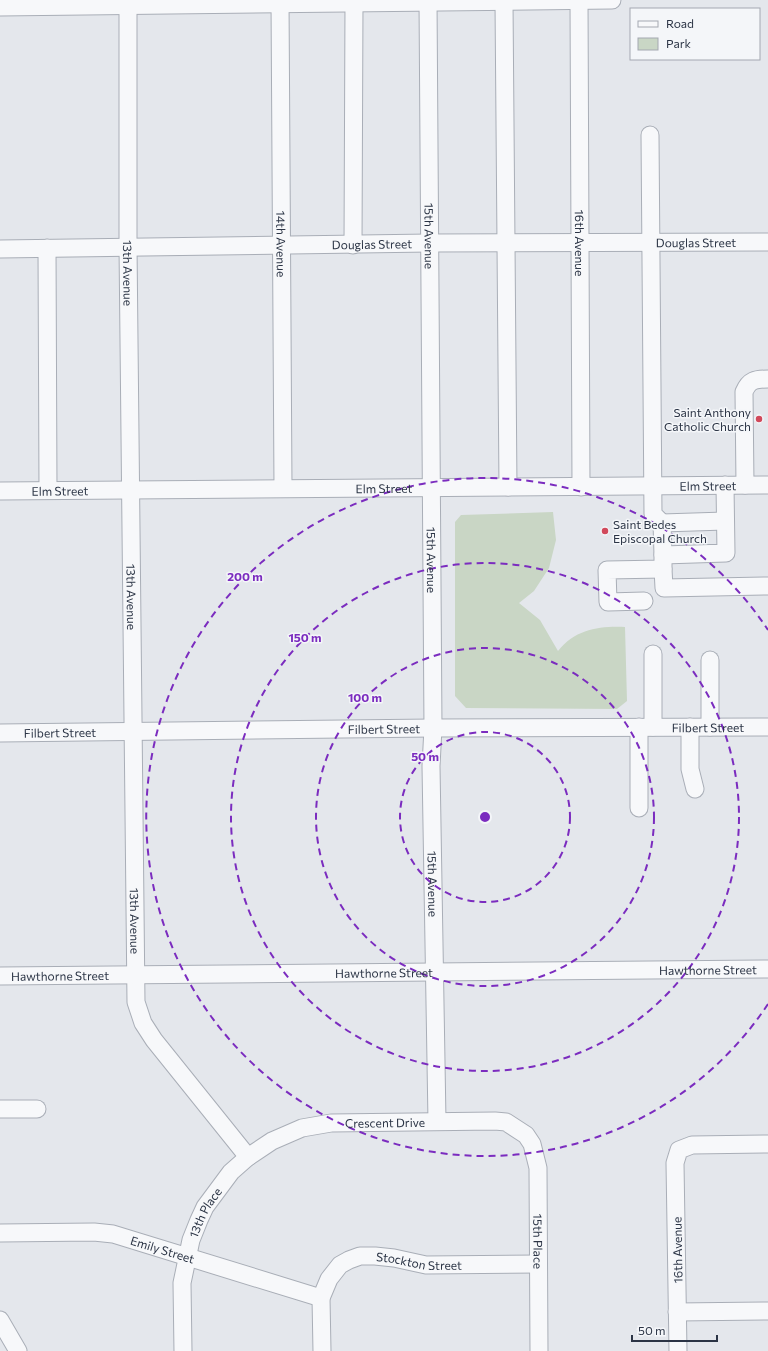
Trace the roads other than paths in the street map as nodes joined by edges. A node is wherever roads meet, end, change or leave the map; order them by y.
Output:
1 (579, 0) edge
2 (612, 0) edge
3 (428, 1) edge
4 (128, 2) edge
5 (280, 2) edge
6 (504, 2) junction
7 (354, 3) junction
8 (0, 7) edge
9 (650, 135) dead end
10 (768, 242) edge
11 (430, 243) junction
12 (506, 243) junction
13 (652, 243) junction
14 (579, 244) junction
15 (353, 245) junction
16 (128, 246) junction
17 (280, 246) junction
18 (47, 248) junction
19 (0, 249) edge
20 (768, 379) edge
21 (768, 484) edge
22 (725, 485) junction
23 (745, 485) junction
24 (653, 486) junction
25 (430, 487) junction
26 (508, 487) junction
27 (581, 487) junction
28 (283, 488) junction
29 (48, 490) junction
30 (130, 490) junction
31 (0, 491) edge
32 (725, 521) junction
33 (662, 523) junction
34 (663, 562) junction
35 (768, 586) edge
36 (644, 601) dead end
37 (653, 654) dead end
38 (710, 660) dead end
39 (646, 727) junction
40 (690, 727) junction
41 (710, 727) junction
42 (768, 727) edge
43 (433, 728) junction
44 (132, 732) junction
45 (0, 733) edge
46 (695, 789) dead end
47 (639, 808) dead end
48 (768, 969) edge
49 (434, 973) junction
50 (135, 974) junction
51 (0, 976) edge
52 (0, 1109) edge
53 (37, 1109) dead end
54 (437, 1120) junction
55 (526, 1135) joint
56 (768, 1144) edge
57 (248, 1157) junction
58 (0, 1233) edge
59 (186, 1256) junction
60 (538, 1264) junction
61 (321, 1298) junction
62 (768, 1311) edge
63 (677, 1312) junction
64 (0, 1320) edge
65 (18, 1351) edge
66 (183, 1351) edge
67 (322, 1351) edge
68 (539, 1351) edge
69 (678, 1351) edge

1 - 2 street
1 - 6 street
1 - 14 street, 16th Avenue
3 - 6 street
3 - 7 street
3 - 11 street, 15th Avenue
4 - 5 street
4 - 8 street
4 - 16 street, 13th Avenue
5 - 7 street
5 - 17 street, 14th Avenue
6 - 12 street
7 - 15 street
9 - 13 street
10 - 13 street, Douglas Street
11 - 12 street, Douglas Street
11 - 15 street, Douglas Street
11 - 25 street, 15th Avenue
12 - 14 street, Douglas Street
12 - 26 street
13 - 14 street, Douglas Street
13 - 24 street
14 - 27 street, 16th Avenue
15 - 17 street, Douglas Street
16 - 17 street, Douglas Street
16 - 18 street, Douglas Street
16 - 30 street, 13th Avenue
17 - 28 street, 14th Avenue
18 - 19 street, Douglas Street
18 - 29 street
20 - 23 street
21 - 23 street, Elm Street
22 - 23 street, Elm Street
22 - 24 street, Elm Street
22 - 32 street
24 - 27 street, Elm Street
24 - 33 street
25 - 26 street, Elm Street
25 - 28 street, Elm Street
25 - 43 street, 15th Avenue
26 - 27 street, Elm Street
28 - 30 street, Elm Street
29 - 30 street, Elm Street
29 - 31 street, Elm Street
30 - 44 street, 13th Avenue
32 - 33 street
32 - 34 street
33 - 34 street
34 - 35 street
34 - 36 street
37 - 39 street
38 - 41 street
39 - 40 street, Filbert Street
39 - 43 street, Filbert Street
39 - 47 street
40 - 41 street, Filbert Street
40 - 46 street
41 - 42 street, Filbert Street
43 - 44 street, Filbert Street
43 - 49 street, 15th Avenue
44 - 45 street, Filbert Street
44 - 50 street, 13th Avenue
48 - 49 street, Hawthorne Street
49 - 50 street, Hawthorne Street
49 - 54 street, 15th Avenue
50 - 51 street, Hawthorne Street
50 - 57 street, 13th Avenue
52 - 53 street
54 - 55 street, Crescent Drive
54 - 57 street, Crescent Drive
55 - 60 street, 15th Place
56 - 63 street, 16th Avenue
57 - 59 street, 13th Place
58 - 59 street, Emily Street
59 - 61 street, Emily Street
59 - 66 street, 13th Place
60 - 61 street, Stockton Street
60 - 68 street, 15th Place
61 - 67 street
62 - 63 street
63 - 69 street, 16th Avenue
64 - 65 street

